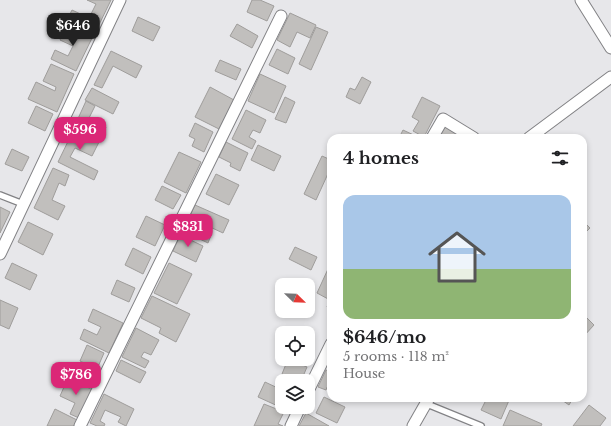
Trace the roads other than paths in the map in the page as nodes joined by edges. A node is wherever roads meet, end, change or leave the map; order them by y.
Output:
1 (120, 0) edge
2 (581, 0) edge
3 (280, 16) dead end
4 (611, 48) edge
5 (611, 77) edge
6 (434, 134) edge
7 (467, 134) edge
8 (534, 134) edge
9 (0, 195) edge
10 (23, 204) junction
11 (0, 254) edge
12 (327, 352) edge
13 (315, 377) edge
14 (427, 402) edge
15 (430, 402) edge
16 (297, 414) edge
17 (80, 426) edge
18 (291, 426) edge
19 (413, 426) edge
20 (481, 426) edge

1 - 10 street
2 - 4 street
3 - 17 street
5 - 8 street
6 - 7 street
9 - 10 lane
10 - 11 street
12 - 13 street
14 - 19 street
15 - 20 lane
16 - 18 street

